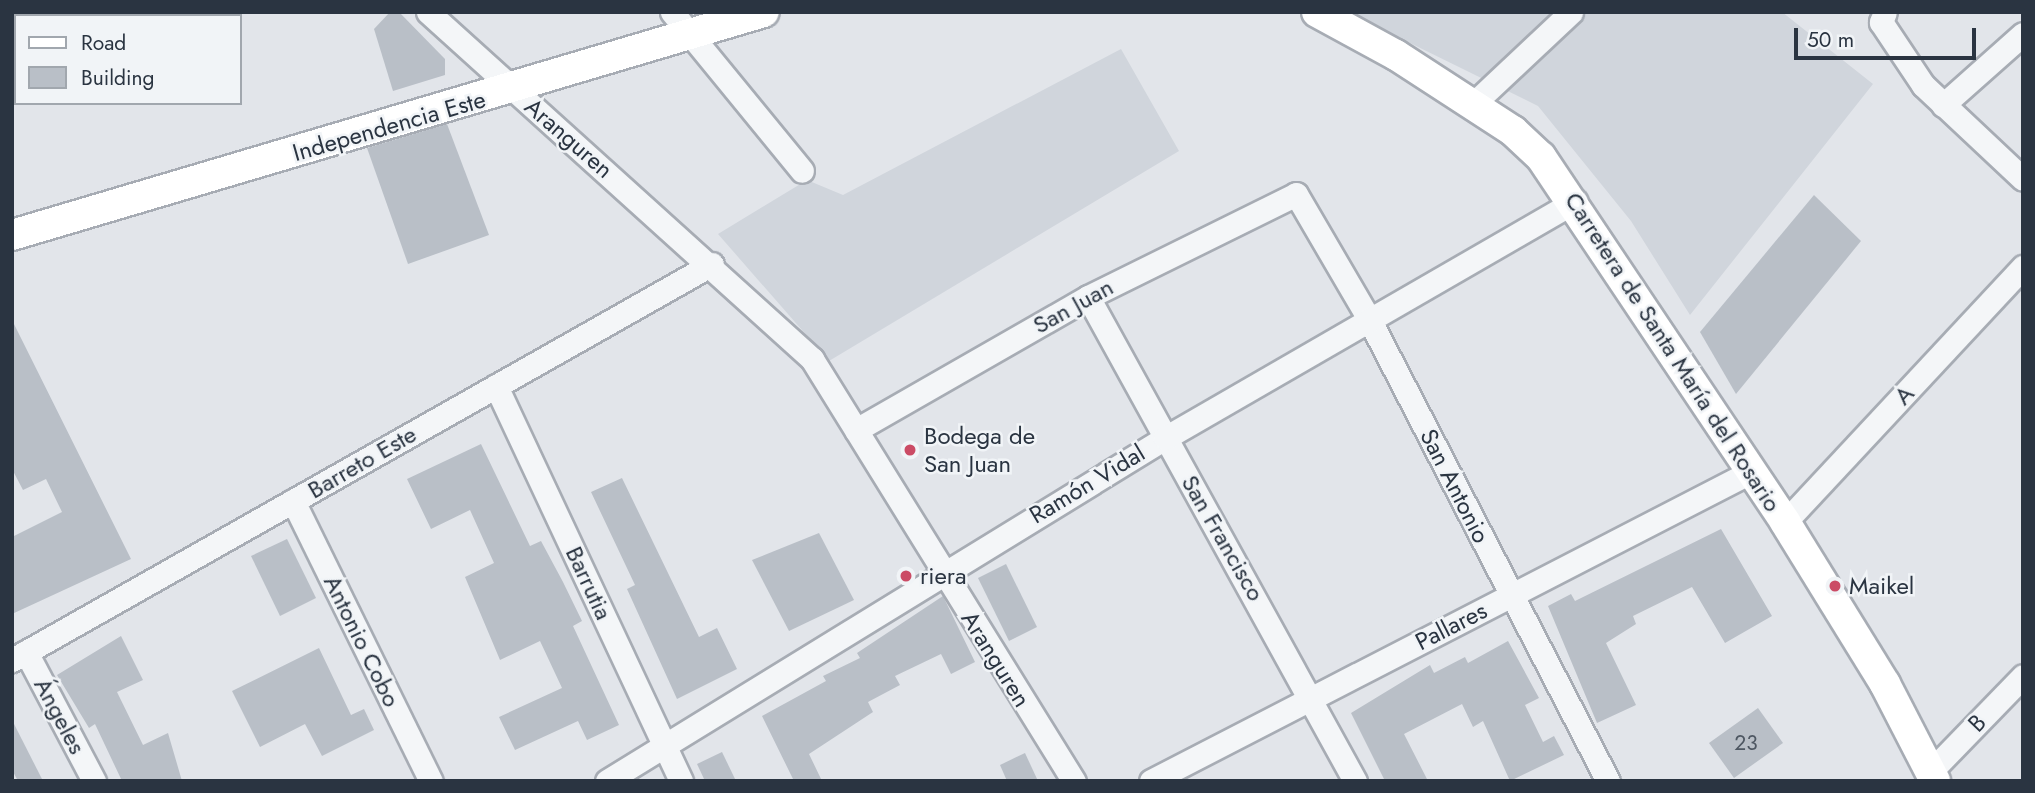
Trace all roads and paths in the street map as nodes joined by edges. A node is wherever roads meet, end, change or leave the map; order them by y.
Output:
1 (428, 12) edge
2 (764, 12) edge
3 (1317, 12) edge
4 (1571, 12) edge
5 (1885, 12) edge
6 (682, 22) edge
7 (2023, 34) edge
8 (514, 90) junction
9 (1943, 105) junction
10 (1471, 106) junction
11 (802, 171) dead end
12 (2023, 178) edge
13 (1296, 194) joint
14 (1576, 201) junction
15 (12, 235) edge
16 (712, 264) junction
17 (2023, 267) edge
18 (1088, 297) junction
19 (1369, 319) junction
20 (496, 386) junction
21 (856, 430) junction
22 (1165, 438) junction
23 (1752, 471) junction
24 (293, 501) junction
25 (1785, 522) junction
26 (941, 572) junction
27 (1511, 595) junction
28 (19, 656) edge
29 (2023, 676) edge
30 (1314, 697) junction
31 (666, 746) junction
32 (1933, 776) edge
33 (94, 781) edge
34 (431, 781) edge
35 (607, 781) edge
36 (681, 781) edge
37 (1074, 781) edge
38 (1151, 781) edge
39 (1355, 781) edge
40 (1608, 781) edge

1 - 8 street, Aranguren
2 - 6 main road, Independencia Este
3 - 10 main road, Carretera de Santa María del Rosario
4 - 10 street
5 - 9 street
6 - 8 main road, Independencia Este
6 - 11 street
7 - 9 street
8 - 15 main road, Independencia Este
8 - 16 street, Aranguren
9 - 12 street
10 - 14 main road, Carretera de Santa María del Rosario
13 - 18 street, San Juan
13 - 19 street, San Antonio
14 - 19 street, Ramón Vidal
14 - 23 main road, Carretera de Santa María del Rosario
16 - 20 street, Barreto Este
16 - 21 street, Aranguren
17 - 25 street, A
18 - 21 street, San Juan
18 - 22 street, San Francisco
19 - 22 street, Ramón Vidal
19 - 27 street, San Antonio
20 - 24 street, Barreto Este
20 - 31 street, Barrutia
21 - 26 street, Aranguren
22 - 26 street, Ramón Vidal
22 - 30 street, San Francisco
23 - 25 main road, Carretera de Santa María del Rosario
23 - 27 street, Pallares
24 - 28 street, Barreto Este
24 - 34 street, Antonio Cobo
25 - 32 main road, Carretera de Santa María del Rosario
26 - 31 street, Ramón Vidal
26 - 37 street, Aranguren
27 - 30 street, Pallares
27 - 40 street, San Antonio
28 - 33 street, Ángeles
29 - 32 street, B
30 - 38 street, Pallares
30 - 39 street, San Francisco
31 - 35 street, Ramón Vidal
31 - 36 street, Barrutia

